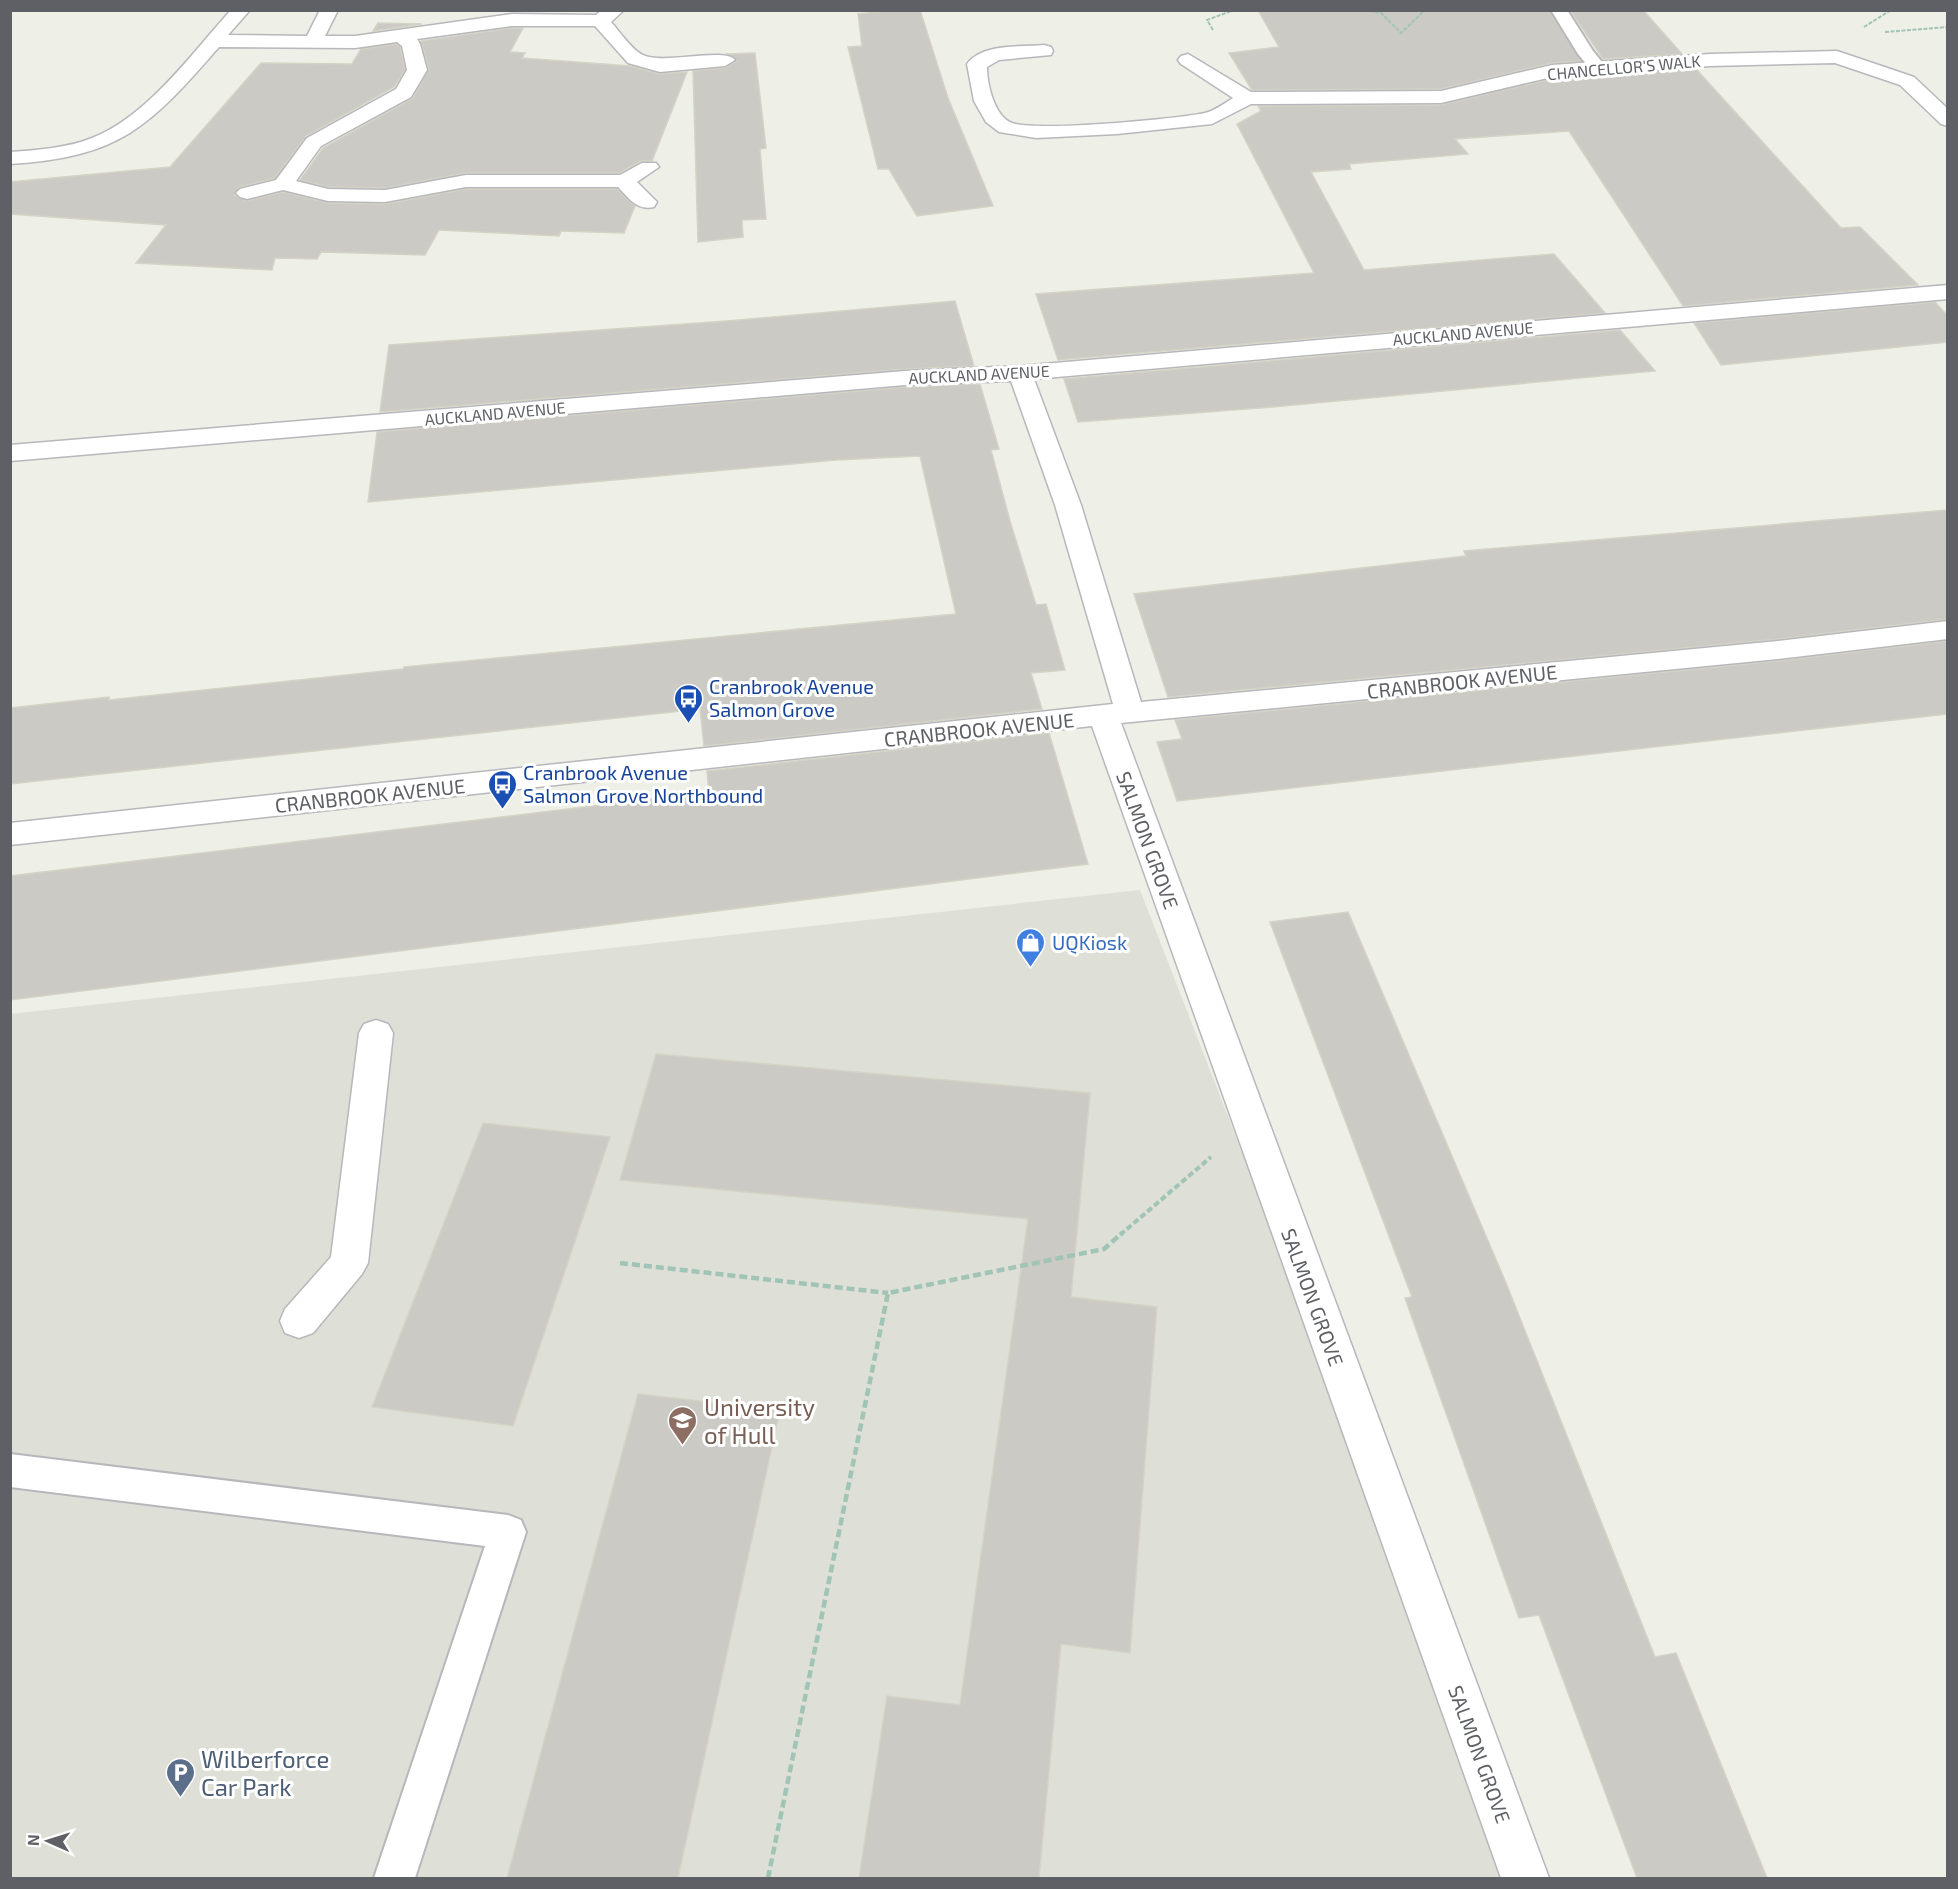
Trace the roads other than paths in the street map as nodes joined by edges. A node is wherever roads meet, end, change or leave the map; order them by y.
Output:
1 (241, 10) edge
2 (329, 10) edge
3 (1559, 10) edge
4 (607, 16) edge
5 (401, 35) junction
6 (212, 41) junction
7 (313, 42) junction
8 (1044, 51) dead end
9 (725, 60) dead end
10 (1188, 60) dead end
11 (1598, 67) junction
12 (1246, 98) junction
13 (1947, 120) edge
14 (10, 159) edge
15 (649, 167) dead end
16 (624, 181) junction
17 (283, 184) junction
18 (247, 193) dead end
19 (646, 202) dead end
20 (1947, 292) edge
21 (1020, 373) junction
22 (10, 453) edge
23 (1947, 630) edge
24 (1117, 714) junction
25 (10, 834) edge
26 (376, 1033) dead end
27 (298, 1321) dead end
28 (10, 1470) edge
29 (395, 1878) edge
30 (1525, 1878) edge

1 - 6 street
2 - 7 street
3 - 11 lane
4 - 5 street
4 - 9 street
5 - 7 street
5 - 17 street
6 - 7 street
6 - 14 street
8 - 12 street
10 - 12 street
11 - 12 street, CHANCELLOR'S WALK
11 - 13 street, CHANCELLOR'S WALK
15 - 16 street
16 - 17 street
16 - 19 street
17 - 18 street
20 - 21 street, AUCKLAND AVENUE
21 - 22 street, AUCKLAND AVENUE
21 - 24 street, SALMON GROVE
23 - 24 street, CRANBROOK AVENUE
24 - 25 street, CRANBROOK AVENUE
24 - 30 street, SALMON GROVE
26 - 27 street
28 - 29 lane

